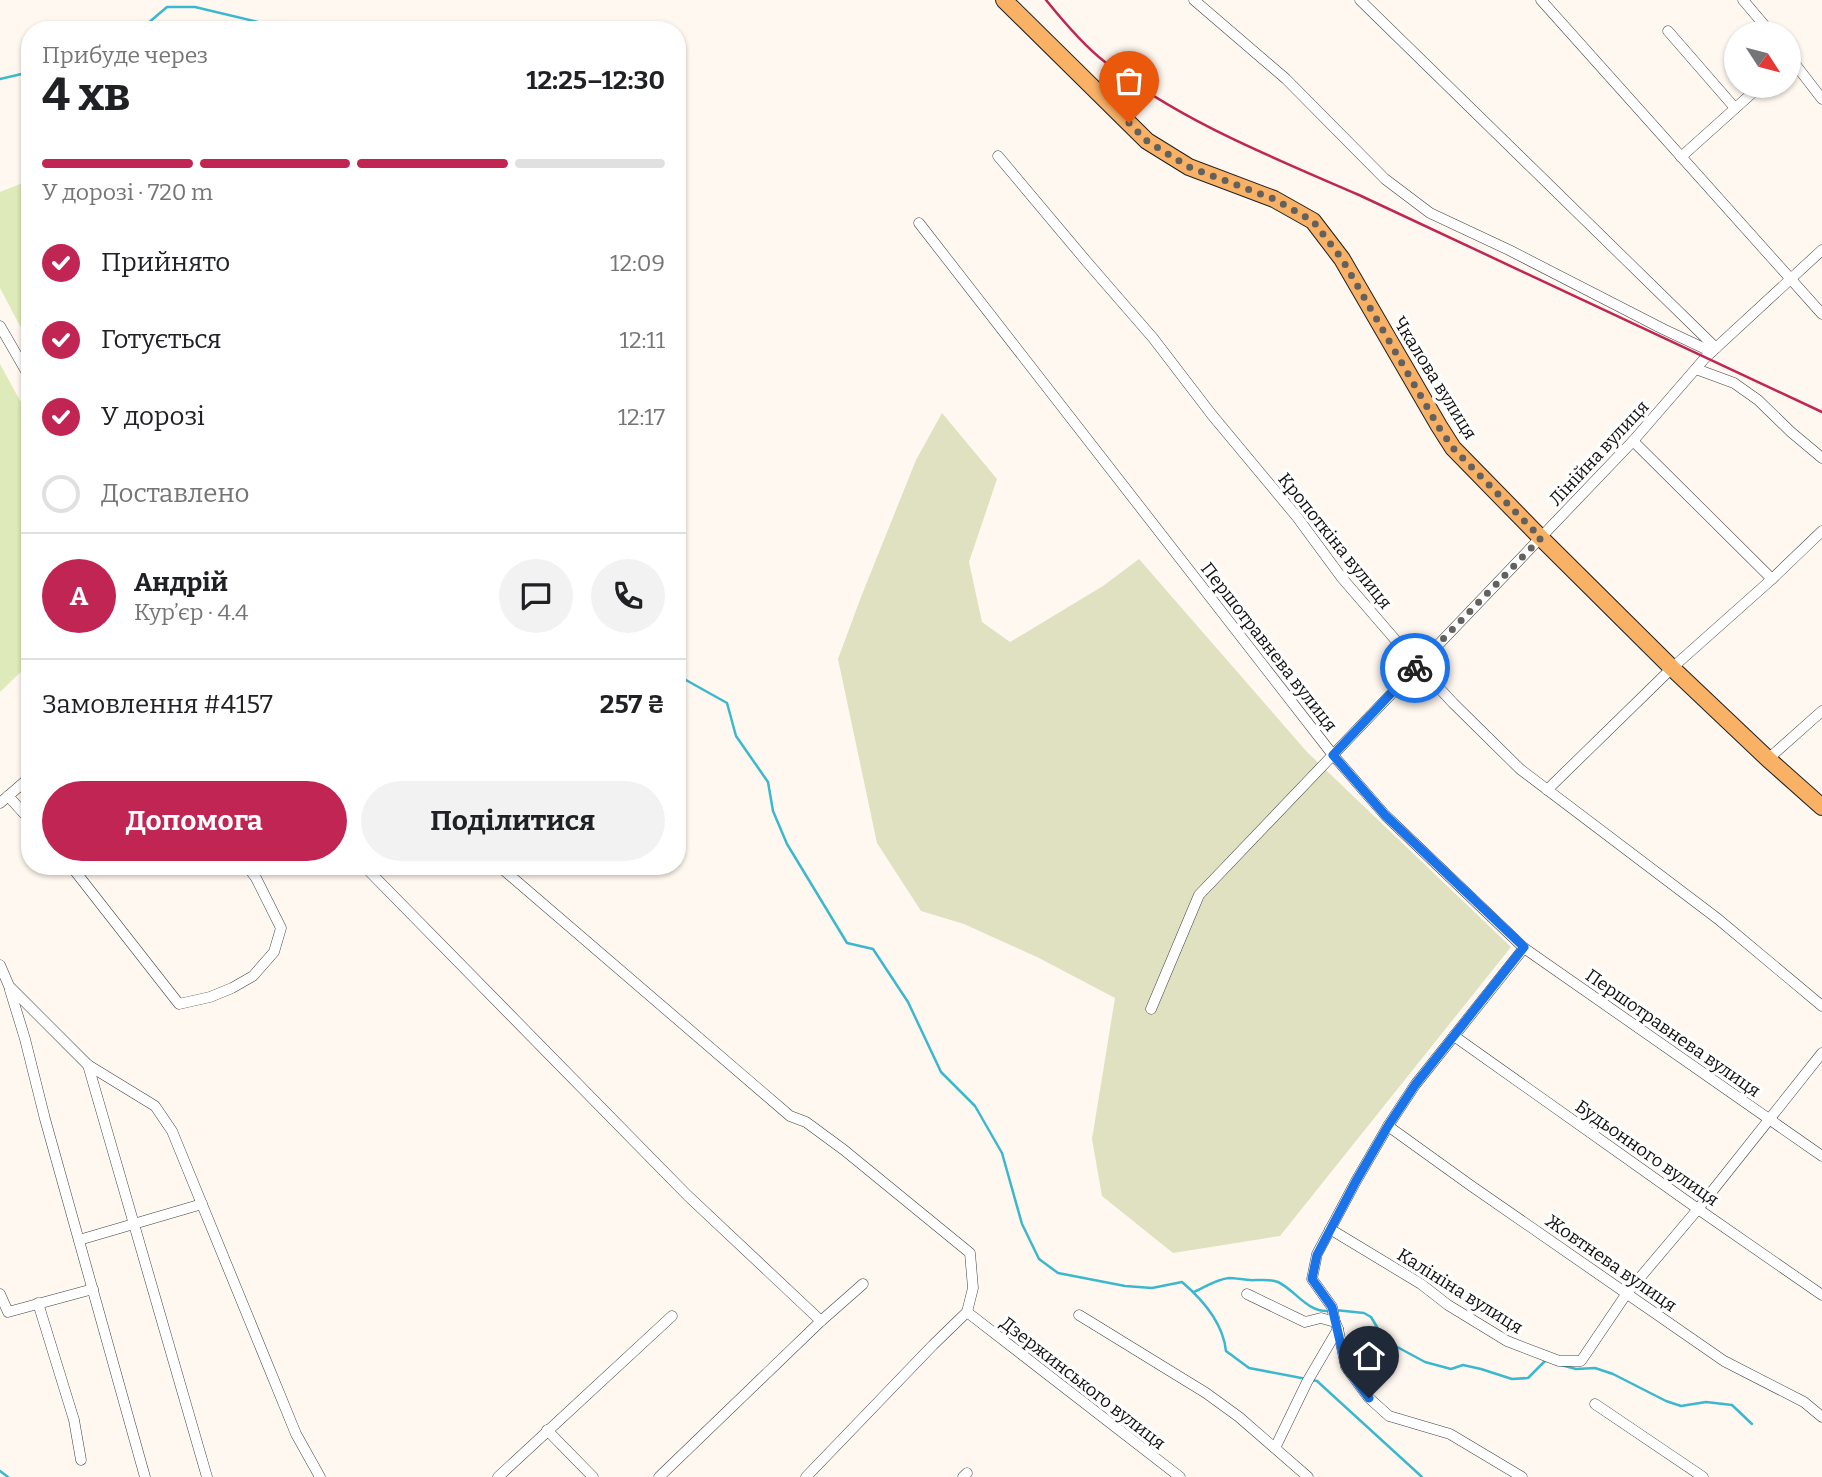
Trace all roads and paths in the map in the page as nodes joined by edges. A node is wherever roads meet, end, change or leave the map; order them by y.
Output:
1 (1004, 0) edge
2 (1194, 0) edge
3 (1360, 0) edge
4 (1541, 0) edge
5 (1743, 0) edge
6 (1761, 21) edge
7 (1668, 31) dead end
8 (1801, 73) edge
9 (1746, 98) edge
10 (1822, 100) edge
11 (1735, 108) junction
12 (998, 156) dead end
13 (1681, 157) junction
14 (919, 223) dead end
15 (1822, 250) edge
16 (1790, 279) junction
17 (1822, 314) edge
18 (0, 326) edge
19 (1714, 350) junction
20 (21, 362) edge
21 (1696, 369) junction
22 (1633, 441) junction
23 (1822, 458) edge
24 (1822, 531) edge
25 (1541, 538) junction
26 (1772, 579) junction
27 (1418, 666) junction
28 (1672, 668) junction
29 (1822, 711) edge
30 (1333, 755) junction
31 (1768, 759) junction
32 (21, 785) edge
33 (1547, 790) junction
34 (4, 800) edge
35 (1822, 807) edge
36 (21, 813) edge
37 (78, 875) edge
38 (254, 875) edge
39 (373, 875) edge
40 (509, 875) edge
41 (1524, 947) junction
42 (0, 965) edge
43 (9, 986) junction
44 (1822, 1006) edge
45 (1151, 1010) dead end
46 (1454, 1036) junction
47 (1822, 1054) edge
48 (88, 1065) junction
49 (1770, 1120) junction
50 (1388, 1126) junction
51 (1822, 1156) edge
52 (202, 1204) junction
53 (1699, 1209) junction
54 (133, 1224) junction
55 (1331, 1229) junction
56 (79, 1240) junction
57 (863, 1284) dead end
58 (93, 1289) junction
59 (1627, 1293) junction
60 (0, 1294) edge
61 (1247, 1294) dead end
62 (1822, 1295) edge
63 (38, 1303) junction
64 (967, 1312) junction
65 (1079, 1315) dead end
66 (672, 1316) dead end
67 (1335, 1318) junction
68 (821, 1321) junction
69 (1595, 1404) dead end
70 (1822, 1417) edge
71 (547, 1430) junction
72 (1275, 1448) junction
73 (81, 1460) dead end
74 (145, 1477) edge
75 (207, 1477) edge
76 (320, 1477) edge
77 (498, 1477) edge
78 (593, 1477) edge
79 (659, 1477) edge
80 (806, 1477) edge
81 (1180, 1477) edge
82 (1308, 1477) edge
83 (1522, 1477) edge
84 (1703, 1477) edge

1 - 25 main road, Чкалова вулиця
2 - 19 street
3 - 19 street
4 - 13 street
5 - 6 street
7 - 11 street
8 - 10 street
9 - 11 street
11 - 13 street
12 - 27 street, Кропоткіна вулиця
13 - 16 street
14 - 30 street, Першотравнева вулиця
15 - 16 street, Лінійна вулиця
16 - 17 street
16 - 19 street, Лінійна вулиця
18 - 20 street
19 - 21 street, Лінійна вулиця
21 - 22 street, Лінійна вулиця
21 - 23 street
22 - 25 street, Лінійна вулиця
22 - 26 street
24 - 26 street
25 - 27 street, Лінійна вулиця
25 - 28 main road, Чкалова вулиця
26 - 28 street
27 - 30 street, Лінійна вулиця
27 - 33 street, Кропоткіна вулиця
28 - 31 main road, Чкалова вулиця
28 - 33 street
29 - 31 street
30 - 41 street, Першотравнева вулиця
30 - 45 street, Лінійна вулиця
31 - 35 main road, Чкалова вулиця
32 - 34 street
33 - 44 street, Кропоткіна вулиця
34 - 36 street
37 - 38 street
39 - 68 street
40 - 64 street
41 - 46 street
41 - 49 street, Першотравнева вулиця
42 - 43 street
43 - 48 street
43 - 56 street
46 - 50 street
46 - 53 street, Будьонного вулиця
47 - 49 street
48 - 52 street
48 - 54 street
49 - 51 street, Першотравнева вулиця
49 - 53 street
50 - 55 street
50 - 59 street, Жовтнева вулиця
52 - 54 street
52 - 76 street
53 - 59 street
53 - 62 street, Будьонного вулиця
54 - 56 street
54 - 75 street
55 - 59 street, Калініна вулиця
55 - 67 street
56 - 58 street
57 - 68 street
58 - 63 street
58 - 74 street
59 - 70 street, Жовтнева вулиця
60 - 63 street
61 - 67 street
63 - 73 street
64 - 80 street
64 - 81 street, Дзержинського вулиця
65 - 72 street
66 - 71 street
67 - 72 street
67 - 83 street
68 - 79 street
69 - 84 street
71 - 77 street
71 - 78 street
72 - 82 street

